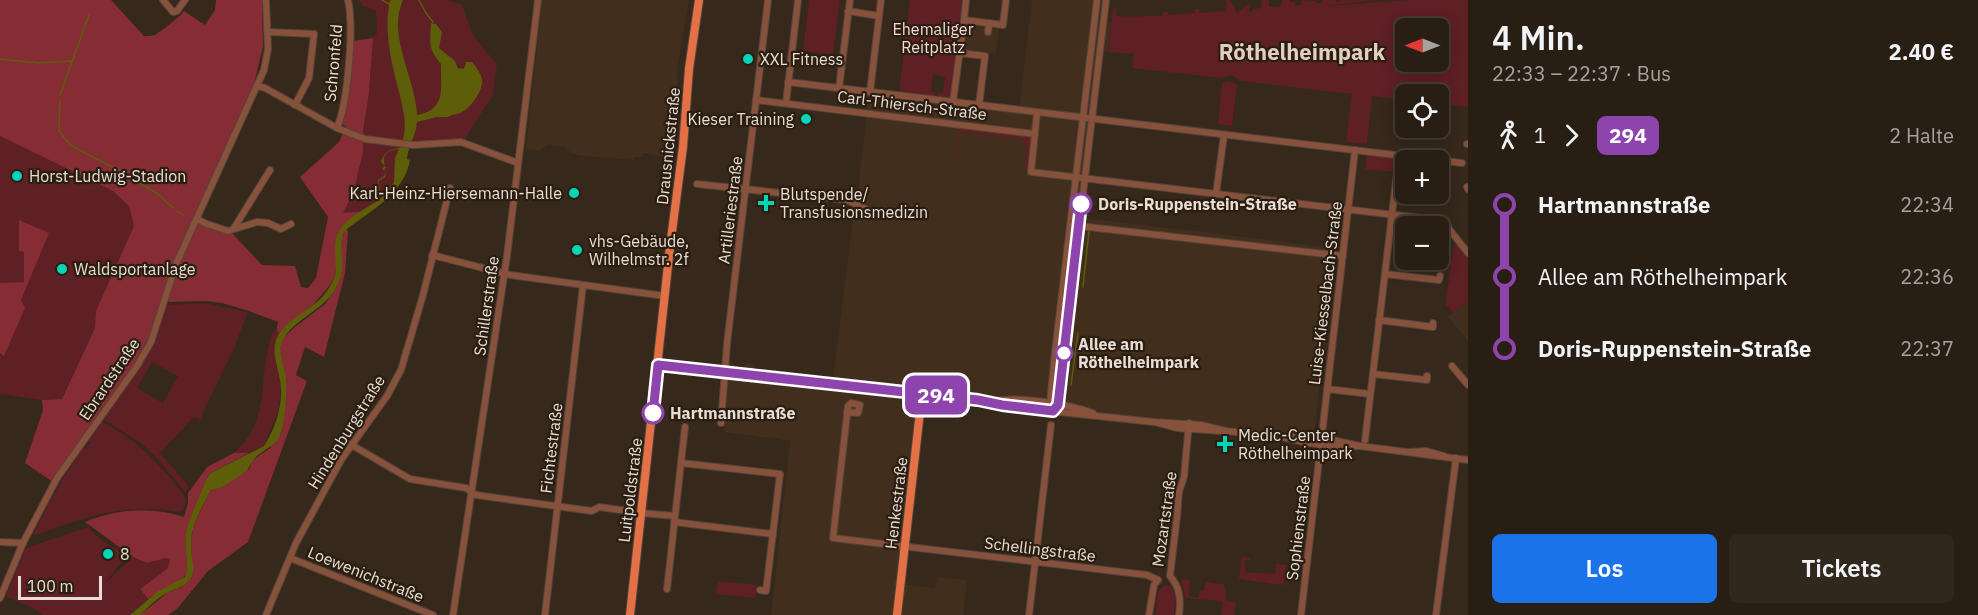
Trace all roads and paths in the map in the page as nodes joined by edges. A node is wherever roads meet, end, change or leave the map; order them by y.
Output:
1 (163, 0) edge
2 (185, 0) edge
3 (266, 0) edge
4 (348, 0) edge
5 (538, 0) edge
6 (699, 0) edge
7 (768, 0) edge
8 (798, 0) edge
9 (850, 0) edge
10 (881, 0) edge
11 (966, 0) edge
12 (1006, 0) edge
13 (1097, 0) edge
14 (1106, 0) edge
15 (848, 11) junction
16 (879, 16) junction
17 (964, 20) junction
18 (989, 23) junction
19 (268, 32) junction
20 (988, 32) dead end
21 (960, 53) junction
22 (788, 82) junction
23 (258, 86) junction
24 (839, 88) junction
25 (870, 92) junction
26 (756, 100) junction
27 (953, 102) junction
28 (786, 103) junction
29 (295, 105) junction
30 (979, 105) junction
31 (1037, 113) junction
32 (1083, 118) junction
33 (1092, 119) junction
34 (337, 128) junction
35 (1035, 134) junction
36 (1224, 135) junction
37 (1355, 150) junction
38 (1395, 155) edge
39 (1449, 162) edge
40 (518, 163) junction
41 (1462, 163) dead end
42 (270, 170) dead end
43 (1076, 178) junction
44 (1084, 178) junction
45 (697, 184) dead end
46 (450, 188) dead end
47 (746, 189) junction
48 (1216, 194) junction
49 (1395, 195) edge
50 (1348, 210) junction
51 (870, 211) dead end
52 (1393, 215) junction
53 (196, 219) junction
54 (291, 224) dead end
55 (1079, 226) junction
56 (233, 229) junction
57 (1468, 253) edge
58 (432, 255) junction
59 (1342, 256) junction
60 (505, 273) junction
61 (1385, 274) junction
62 (1440, 276) dead end
63 (583, 285) junction
64 (665, 296) junction
65 (1061, 307) junction
66 (1070, 308) junction
67 (1379, 320) junction
68 (1433, 322) dead end
69 (658, 365) junction
70 (1452, 366) dead end
71 (725, 373) junction
72 (1373, 374) junction
73 (1427, 376) dead end
74 (1468, 385) edge
75 (1328, 389) junction
76 (922, 394) junction
77 (1370, 394) junction
78 (990, 401) junction
79 (1050, 403) junction
80 (1058, 405) junction
81 (1053, 411) junction
82 (847, 412) dead end
83 (1096, 414) junction
84 (721, 423) dead end
85 (1051, 425) dead end
86 (1189, 426) junction
87 (685, 427) dead end
88 (1365, 440) dead end
89 (1321, 442) junction
90 (351, 444) junction
91 (1456, 458) junction
92 (1468, 460) edge
93 (681, 463) junction
94 (472, 492) junction
95 (558, 505) junction
96 (628, 511) dead end
97 (641, 513) junction
98 (675, 519) junction
99 (773, 534) junction
100 (0, 542) edge
101 (23, 543) junction
102 (904, 547) junction
103 (290, 558) junction
104 (1035, 562) junction
105 (1170, 576) junction
106 (1158, 580) junction
107 (667, 589) dead end
108 (760, 590) dead end
109 (0, 598) edge
110 (266, 615) edge
111 (433, 615) edge
112 (453, 615) edge
113 (545, 615) edge
114 (630, 615) edge
115 (897, 615) edge
116 (1029, 615) edge
117 (1149, 615) edge
118 (1179, 615) edge
119 (1301, 615) edge
120 (1436, 615) edge

1 - 2 street
3 - 19 street, Ebrardstraße
4 - 34 street, Schronfeld
5 - 40 street, Schillerstraße
6 - 64 main road, Drausnickstraße
7 - 26 street, Artilleriestraße
8 - 22 street
9 - 15 street
10 - 16 street
11 - 17 street
12 - 18 street
13 - 32 street
14 - 33 street
15 - 16 street
15 - 24 street
16 - 25 street
17 - 18 street
17 - 21 street
18 - 20 street
19 - 23 street, Ebrardstraße
19 - 29 street
21 - 27 street
21 - 30 street
22 - 24 street
22 - 28 street
23 - 29 street
23 - 53 street, Ebrardstraße
24 - 25 street
25 - 27 street
26 - 28 street, Carl-Thiersch-Straße
26 - 47 street, Artilleriestraße
27 - 30 street
28 - 35 street, Carl-Thiersch-Straße
29 - 34 street
30 - 31 street
31 - 32 street
31 - 35 street
32 - 33 street
32 - 43 street
33 - 36 street
33 - 44 street
34 - 40 street
35 - 43 street
36 - 37 street
36 - 48 street
37 - 38 street
37 - 50 street, Luise-Kiesselbach-Straße
39 - 41 street
40 - 60 street, Schillerstraße
42 - 56 street
43 - 44 street
43 - 65 street
44 - 48 street
44 - 55 street
45 - 47 street
46 - 58 street, Hindenburgstraße
47 - 51 street
47 - 71 street, Artilleriestraße
48 - 50 street
49 - 52 street
50 - 52 street
50 - 59 street, Luise-Kiesselbach-Straße
52 - 57 street
52 - 61 street
53 - 56 street
53 - 101 street, Ebrardstraße
54 - 56 street
55 - 59 street
55 - 66 street
58 - 60 street
58 - 90 street, Hindenburgstraße
59 - 75 street, Luise-Kiesselbach-Straße
60 - 63 street
60 - 94 street, Schillerstraße
61 - 62 street
61 - 67 street
63 - 64 street
63 - 95 street, Fichtestraße
64 - 69 main road, Luitpoldstraße
65 - 66 street
65 - 79 street
66 - 80 street
67 - 68 street
67 - 72 street
69 - 71 main road
69 - 97 main road, Luitpoldstraße
70 - 74 street
71 - 76 main road
71 - 84 street, Artilleriestraße
72 - 73 street
72 - 77 street
75 - 77 street
75 - 89 street, Luise-Kiesselbach-Straße
76 - 78 street
76 - 102 main road, Henkestraße
77 - 88 street
78 - 79 street
78 - 81 street
79 - 80 street
79 - 81 street
80 - 81 street
80 - 83 street
81 - 83 street
82 - 102 street, Schellingstraße
83 - 86 street
85 - 104 street
86 - 89 street
86 - 105 street, Mozartstraße
87 - 93 street
89 - 91 street
89 - 119 street, Sophienstraße
90 - 94 street
90 - 103 street, Hindenburgstraße
91 - 92 street
91 - 120 street
93 - 98 street
93 - 99 street
94 - 95 street
94 - 112 street, Schillerstraße
95 - 96 street
95 - 113 street, Fichtestraße
97 - 98 street
97 - 114 main road, Luitpoldstraße
98 - 99 street
98 - 107 street
99 - 108 street
100 - 101 street
101 - 109 street, Ebrardstraße
102 - 104 street, Schellingstraße
102 - 115 main road, Henkestraße
103 - 110 street, Hindenburgstraße
103 - 111 street, Loewenichstraße
104 - 106 street, Schellingstraße
104 - 116 street
105 - 106 street
105 - 118 street, Mozartstraße
106 - 117 street

